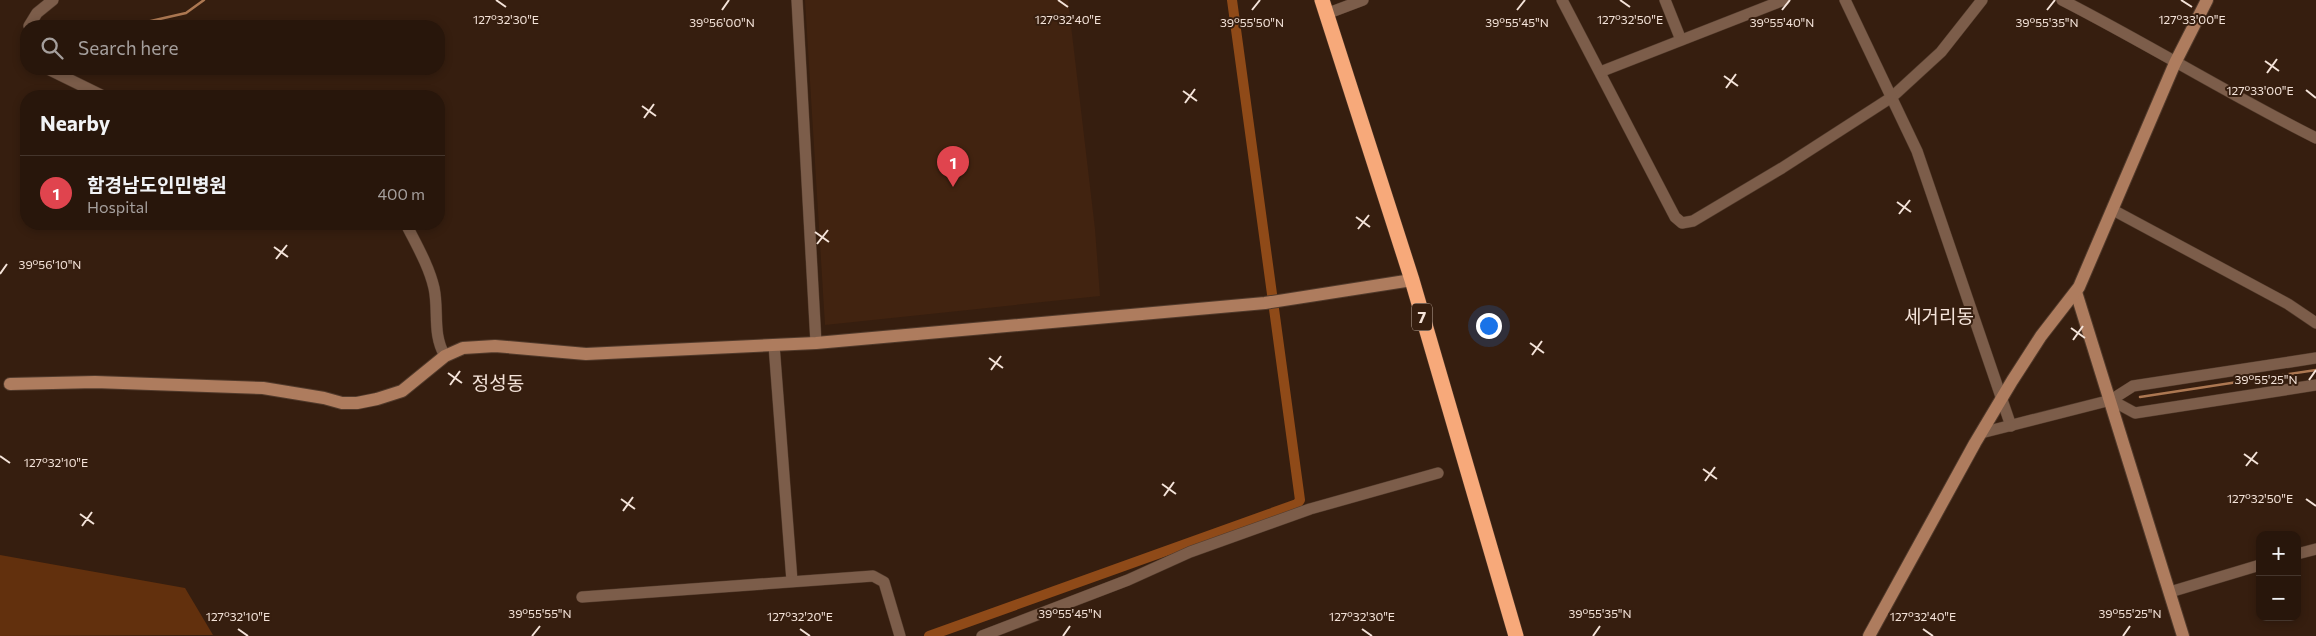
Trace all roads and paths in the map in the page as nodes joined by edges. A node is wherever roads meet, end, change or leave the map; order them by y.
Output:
1 (53, 0) edge
2 (797, 0) edge
3 (1364, 0) edge
4 (1562, 0) edge
5 (1666, 0) edge
6 (1784, 0) edge
7 (1845, 0) edge
8 (1982, 0) edge
9 (2062, 0) edge
10 (2207, 0) edge
11 (1324, 7) edge
12 (33, 20) edge
13 (1681, 40) junction
14 (2176, 63) junction
15 (1600, 72) junction
16 (60, 75) edge
17 (91, 90) edge
18 (1892, 97) junction
19 (2316, 138) edge
20 (2112, 210) junction
21 (409, 230) edge
22 (1412, 280) junction
23 (2076, 292) junction
24 (2316, 322) edge
25 (816, 343) junction
26 (774, 345) junction
27 (445, 356) junction
28 (2316, 358) edge
29 (10, 384) dead end
30 (2316, 385) edge
31 (2002, 399) junction
32 (2111, 400) junction
33 (2011, 426) junction
34 (1981, 433) junction
35 (1438, 473) dead end
36 (2316, 549) edge
37 (2301, 553) edge
38 (2256, 566) edge
39 (792, 580) junction
40 (2170, 592) junction
41 (582, 597) dead end
42 (900, 636) edge
43 (982, 636) edge
44 (1516, 636) edge
45 (1869, 636) edge
46 (2183, 636) edge

1 - 12 street
2 - 25 street
3 - 11 street
4 - 15 street
5 - 13 street
6 - 13 street
7 - 18 street
8 - 18 street
9 - 14 street
10 - 14 street
11 - 22 highway, 7
13 - 15 street
14 - 19 street
14 - 20 street
15 - 18 street
16 - 17 street
18 - 31 street
20 - 23 street
20 - 24 street
21 - 27 street
22 - 25 street
22 - 44 highway, 7
23 - 31 street
23 - 32 street
25 - 26 street
26 - 27 street
26 - 39 street
27 - 29 street
28 - 32 street
30 - 32 street
31 - 33 street
31 - 34 street
32 - 33 street
32 - 40 street
33 - 34 street
34 - 45 street
35 - 43 street
36 - 37 street
38 - 40 street
39 - 41 street
39 - 42 street
40 - 46 street

